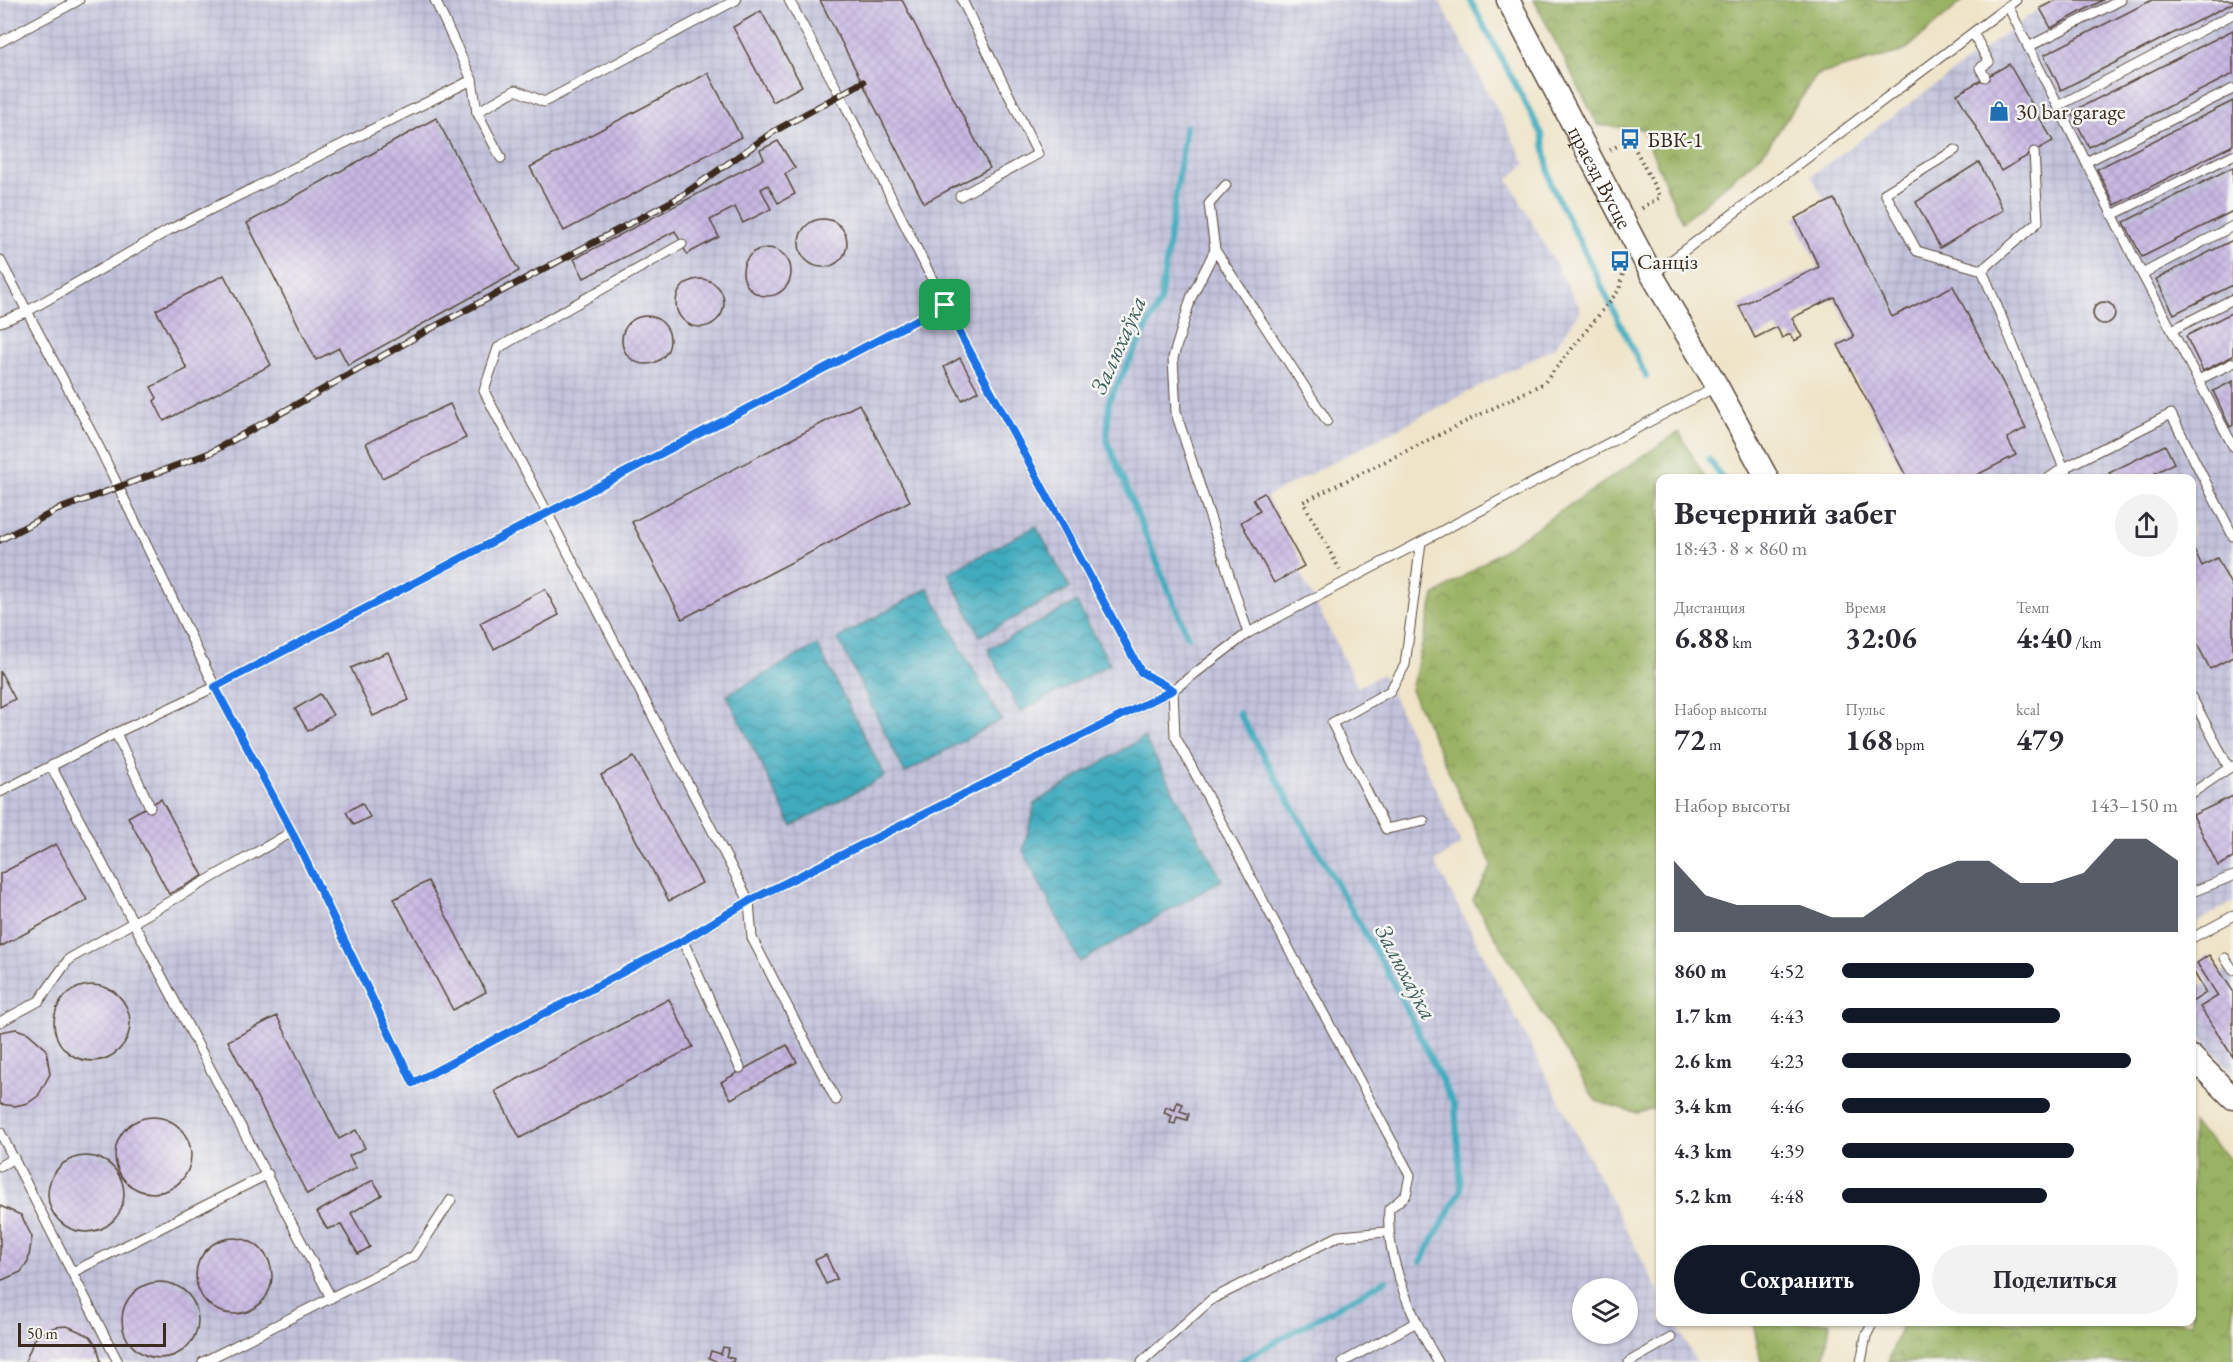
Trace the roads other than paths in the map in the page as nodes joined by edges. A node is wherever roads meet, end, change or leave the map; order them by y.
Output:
1 (79, 0) edge
2 (435, 0) edge
3 (736, 0) edge
4 (789, 0) edge
5 (962, 0) edge
6 (1508, 0) edge
7 (2121, 0) edge
8 (2012, 3) edge
9 (2233, 14) edge
10 (1973, 33) junction
11 (0, 42) edge
12 (2028, 47) junction
13 (1985, 78) dead end
14 (472, 80) junction
15 (2233, 89) edge
16 (2058, 106) junction
17 (477, 112) junction
18 (1955, 150) dead end
19 (2034, 152) dead end
20 (2233, 155) edge
21 (501, 158) dead end
22 (2086, 162) junction
23 (1226, 185) dead end
24 (960, 196) dead end
25 (2112, 215) junction
26 (2233, 226) edge
27 (682, 244) dead end
28 (1215, 250) junction
29 (0, 260) edge
30 (1982, 270) junction
31 (2142, 274) junction
32 (1652, 275) junction
33 (2233, 299) edge
34 (945, 305) junction
35 (26, 312) junction
36 (0, 322) edge
37 (2172, 330) junction
38 (2233, 363) edge
39 (2198, 380) junction
40 (1718, 386) junction
41 (1327, 421) dead end
42 (2232, 441) edge
43 (2062, 469) junction
44 (1765, 474) edge
45 (2055, 474) edge
46 (2065, 474) edge
47 (549, 515) junction
48 (2233, 536) edge
49 (1421, 542) junction
50 (1248, 633) junction
51 (215, 687) junction
52 (1173, 690) junction
53 (2196, 705) edge
54 (116, 733) junction
55 (51, 766) junction
56 (2231, 767) edge
57 (2196, 790) edge
58 (0, 792) edge
59 (150, 807) dead end
60 (1424, 821) dead end
61 (292, 832) junction
62 (2233, 876) edge
63 (2196, 890) edge
64 (749, 901) junction
65 (2233, 916) edge
66 (136, 923) junction
67 (2196, 936) edge
68 (682, 941) junction
69 (2224, 958) dead end
70 (2233, 970) edge
71 (0, 1022) edge
72 (2196, 1060) edge
73 (740, 1068) dead end
74 (2229, 1088) edge
75 (836, 1100) dead end
76 (0, 1132) edge
77 (14, 1158) junction
78 (0, 1166) edge
79 (268, 1174) junction
80 (451, 1200) dead end
81 (1387, 1232) junction
82 (73, 1272) junction
83 (331, 1298) junction
84 (1415, 1323) junction
85 (1871, 1326) edge
86 (1671, 1338) dead end
87 (118, 1362) edge
88 (203, 1362) edge
89 (1142, 1362) edge
90 (1343, 1362) edge
91 (1438, 1362) edge
92 (1629, 1362) edge
93 (1861, 1362) edge

1 - 11 lane
2 - 14 lane
3 - 17 lane
4 - 34 lane
5 - 24 lane
6 - 32 street, праезд Вусце
7 - 12 lane
8 - 10 lane
8 - 12 lane
9 - 16 lane
10 - 13 lane
10 - 32 lane
12 - 16 lane
14 - 17 lane
14 - 35 lane
15 - 22 lane
16 - 22 lane
17 - 21 lane
18 - 30 lane
19 - 30 lane
20 - 25 lane
22 - 25 lane
23 - 28 lane
25 - 31 lane
26 - 31 lane
27 - 47 lane
28 - 41 lane
28 - 50 lane
29 - 35 lane
30 - 43 lane
31 - 37 lane
32 - 40 street, праезд Вусце
33 - 37 lane
34 - 47 lane
34 - 52 lane
35 - 36 lane
35 - 51 lane
37 - 39 lane
38 - 39 lane
39 - 42 lane
40 - 44 street, праезд Вусце
40 - 49 lane
43 - 45 lane
43 - 46 lane
43 - 48 lane
47 - 51 lane
47 - 64 lane
49 - 50 lane
49 - 60 lane
50 - 52 lane
51 - 54 lane
51 - 61 lane
52 - 64 lane
52 - 81 lane
53 - 56 lane
54 - 55 lane
54 - 59 lane
55 - 58 lane
55 - 66 lane
56 - 57 lane
61 - 66 lane
61 - 68 lane
62 - 63 lane
64 - 68 lane
64 - 75 lane
65 - 67 lane
66 - 71 lane
66 - 79 lane
68 - 73 lane
69 - 70 lane
72 - 74 street
76 - 77 lane
77 - 78 lane
77 - 82 lane
79 - 82 lane
79 - 83 lane
80 - 83 lane
81 - 84 lane
81 - 89 lane
82 - 87 lane
83 - 88 lane
84 - 90 lane
84 - 91 lane
85 - 93 lane
86 - 92 lane

